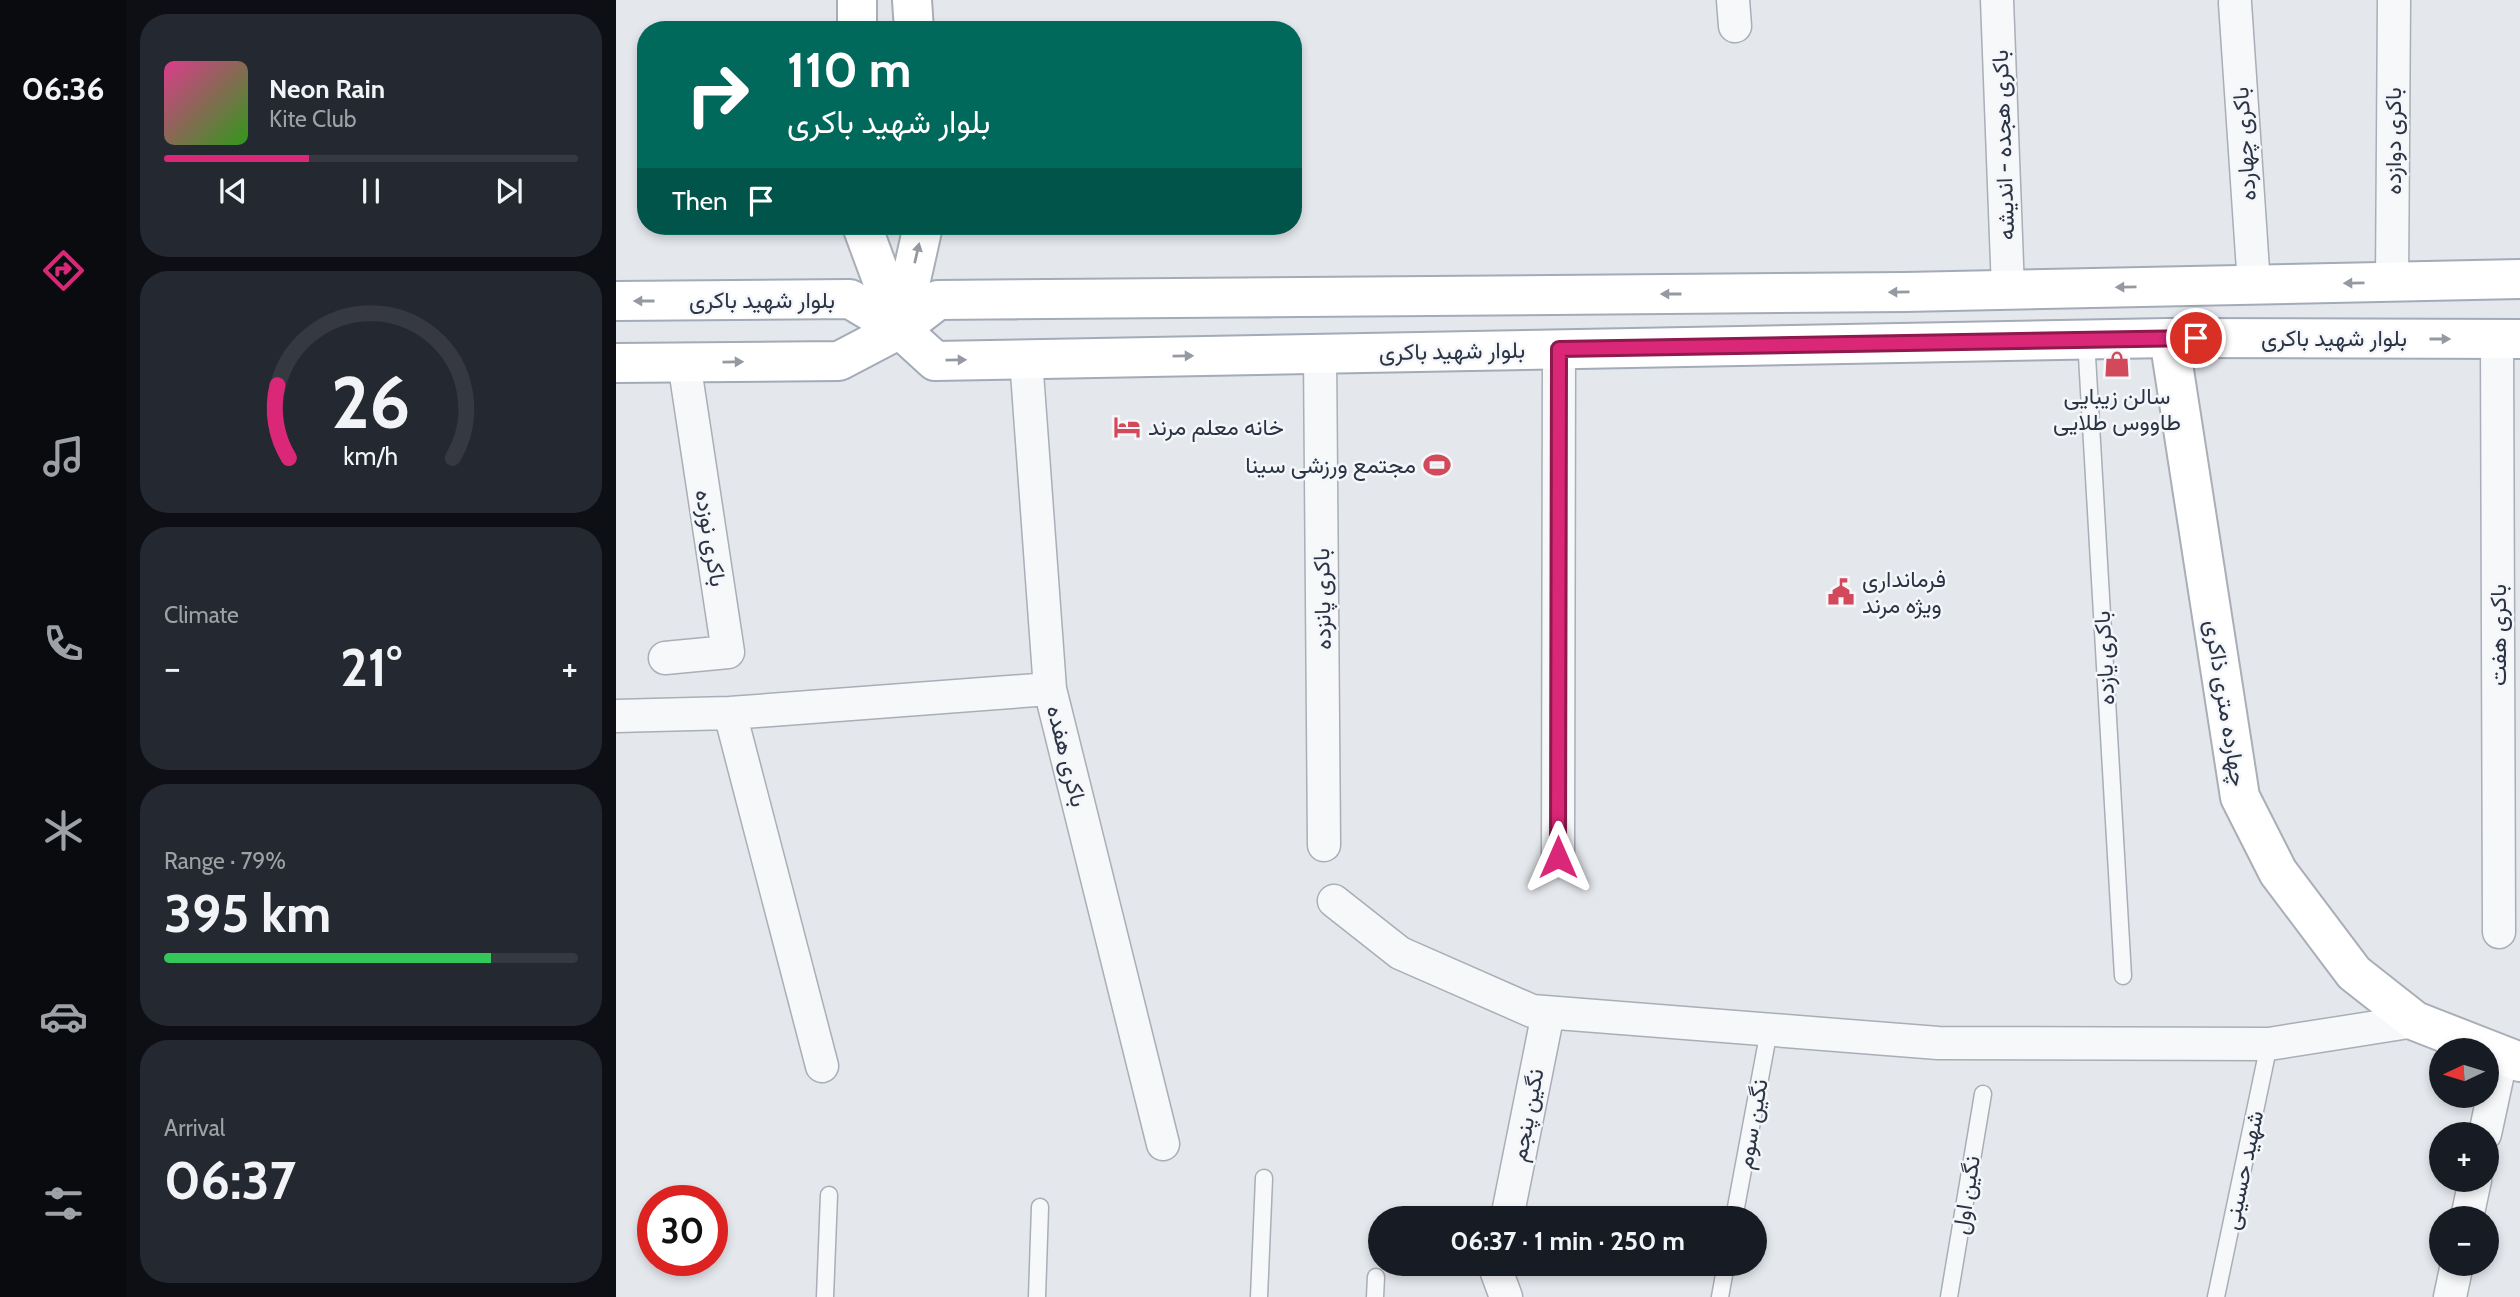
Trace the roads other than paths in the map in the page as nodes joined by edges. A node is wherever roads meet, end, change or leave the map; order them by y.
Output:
1 (857, 0) edge
2 (912, 0) edge
3 (1997, 0) edge
4 (2394, 0) edge
5 (2235, 3) dead end
6 (857, 21) edge
7 (913, 21) edge
8 (865, 235) edge
9 (921, 235) edge
10 (2520, 279) edge
11 (2392, 282) junction
12 (2254, 285) junction
13 (2008, 290) junction
14 (616, 301) edge
15 (900, 329) junction
16 (2169, 338) junction
17 (2085, 339) junction
18 (2508, 339) edge
19 (1559, 349) junction
20 (1320, 354) junction
21 (1026, 359) junction
22 (684, 362) junction
23 (616, 363) edge
24 (665, 658) dead end
25 (1050, 689) junction
26 (730, 713) junction
27 (616, 716) edge
28 (1324, 845) dead end
29 (1558, 857) dead end
30 (1334, 901) dead end
31 (2500, 932) dead end
32 (2123, 976) dead end
33 (1548, 1013) junction
34 (2415, 1021) junction
35 (1769, 1030) junction
36 (2269, 1044) junction
37 (2511, 1059) edge
38 (822, 1066) dead end
39 (1983, 1094) dead end
40 (2489, 1122) edge
41 (1163, 1144) dead end
42 (1264, 1178) dead end
43 (829, 1195) dead end
44 (1509, 1206) edge
45 (1736, 1206) edge
46 (1040, 1207) dead end
47 (1376, 1276) dead end
48 (1498, 1276) edge
49 (1724, 1276) edge
50 (2454, 1276) edge
51 (825, 1297) edge
52 (1037, 1297) edge
53 (1259, 1297) edge
54 (1375, 1297) edge
55 (1506, 1297) edge
56 (1720, 1297) edge
57 (1949, 1297) edge
58 (2216, 1297) edge
59 (2450, 1297) edge

1 - 6 main road
2 - 7 main road
3 - 13 street, باکری هجده - اندیشه
4 - 11 street, باکری دوازده
5 - 12 street, باکری چهارده
8 - 15 main road
15 -> 9 main road
10 - 11 main road
11 -> 12 main road
12 -> 13 main road
13 -> 15 main road
15 -> 14 main road, بلوار شهید باکری
15 -> 21 main road, بلوار شهید باکری
22 -> 15 main road
16 - 17 main road, بلوار شهید باکری
16 -> 18 main road, بلوار شهید باکری
16 - 34 main road, چهارده متری ذاکری
17 - 19 main road, بلوار شهید باکری
17 - 32 lane, باکری یازده
18 - 31 street, باکری هفت
19 - 20 main road, بلوار شهید باکری
19 - 29 street
21 -> 20 main road, بلوار شهید باکری
20 - 28 street, باکری پانزده
21 - 25 street, باکری هفده
22 - 23 main road
22 - 24 street, باکری نوزده
25 - 26 street
25 - 41 street, باکری هفده
26 - 27 street
26 - 38 street
30 - 33 street
33 - 35 street
33 - 44 street, نگین پنجم
34 - 36 street
34 - 37 main road, چهارده متری ذاکری
35 - 36 street
35 - 45 lane, نگین سوم
36 - 58 lane, شهید حسینی
37 - 40 street
39 - 57 lane, نگین اول
42 - 53 lane
43 - 51 lane
46 - 52 lane
47 - 54 lane
48 - 55 street
49 - 56 lane
50 - 59 street

